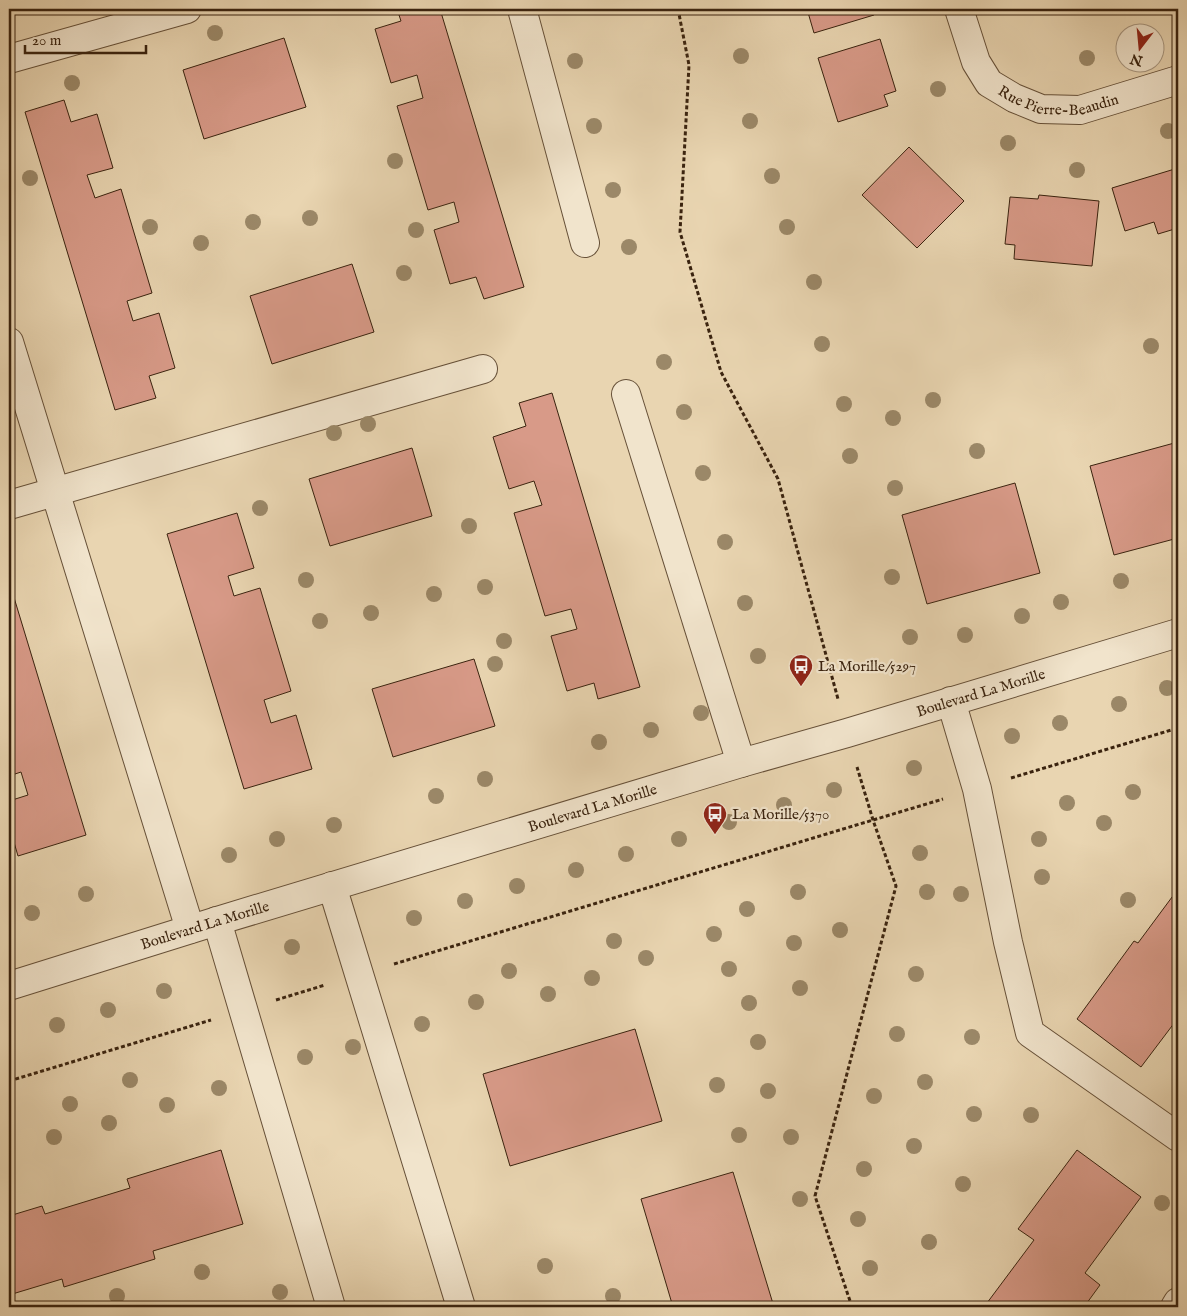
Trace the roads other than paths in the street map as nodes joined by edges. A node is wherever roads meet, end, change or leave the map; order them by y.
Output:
1 (187, 9) edge
2 (522, 9) edge
3 (959, 9) edge
4 (9, 59) edge
5 (1178, 80) edge
6 (585, 243) dead end
7 (9, 342) edge
8 (483, 369) dead end
9 (626, 394) dead end
10 (55, 492) junction
11 (9, 505) edge
12 (1178, 634) edge
13 (951, 701) junction
14 (741, 763) junction
15 (332, 886) junction
16 (217, 921) junction
17 (190, 929) junction
18 (9, 986) edge
19 (1178, 1137) edge
20 (1178, 1302) edge
21 (331, 1307) edge
22 (461, 1307) edge
23 (1174, 1307) edge

1 - 4 street
2 - 6 street
3 - 5 street, Rue Pierre-Beaudin
7 - 10 street
8 - 10 street
9 - 14 street
10 - 11 street
10 - 17 street
12 - 13 street, Boulevard La Morille
13 - 14 street, Boulevard La Morille
13 - 19 street
14 - 15 street, Boulevard La Morille
15 - 16 street, Boulevard La Morille
15 - 22 street
16 - 17 street, Boulevard La Morille
16 - 21 street
17 - 18 street, Boulevard La Morille
20 - 23 street

